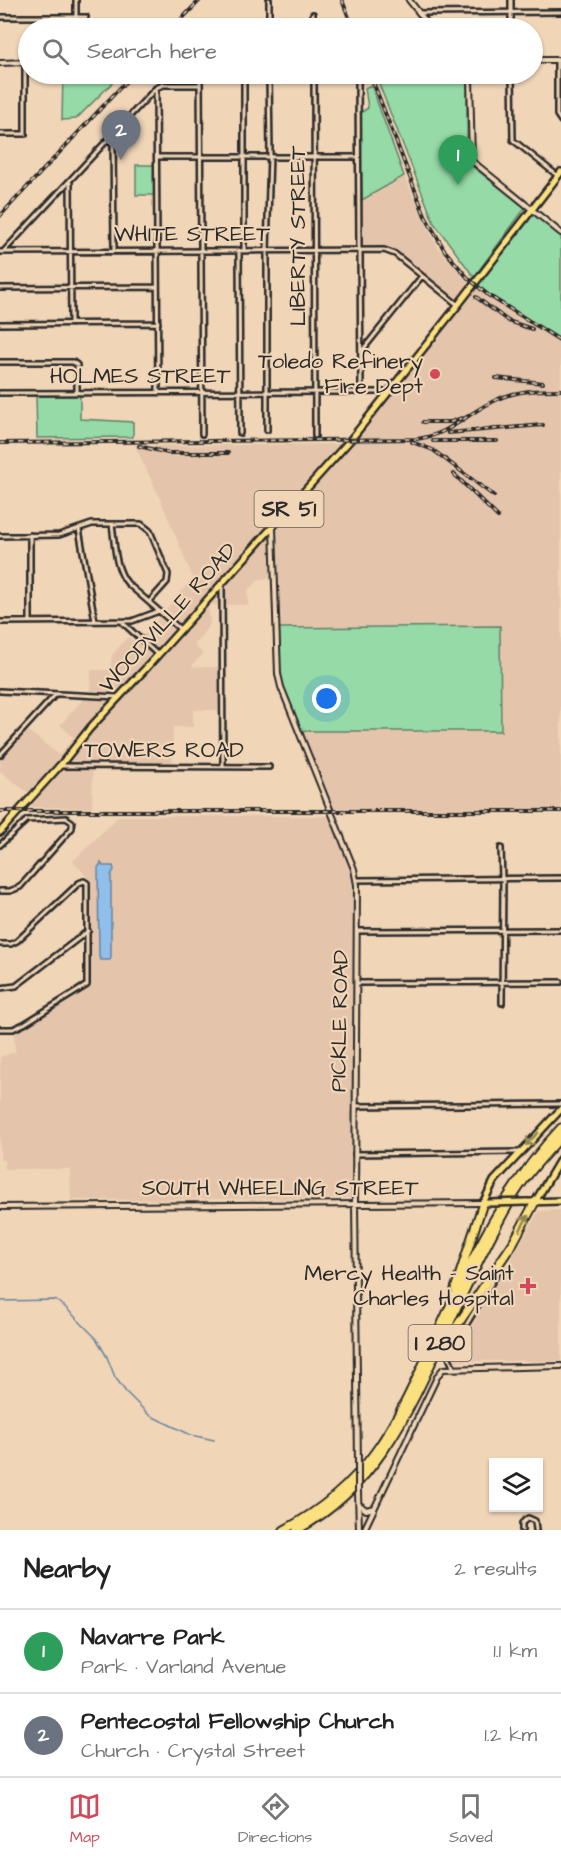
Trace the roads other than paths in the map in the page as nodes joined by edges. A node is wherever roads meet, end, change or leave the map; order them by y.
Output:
1 (76, 0) edge
2 (269, 0) edge
3 (409, 0) edge
4 (511, 0) edge
5 (561, 12) edge
6 (420, 13) junction
7 (511, 13) junction
8 (313, 15) dead end
9 (0, 17) edge
10 (76, 17) junction
11 (86, 17) dead end
12 (269, 18) edge
13 (313, 18) edge
14 (424, 18) edge
15 (511, 18) edge
16 (543, 60) edge
17 (559, 60) edge
18 (18, 62) edge
19 (0, 63) edge
20 (26, 84) edge
21 (244, 84) edge
22 (269, 84) edge
23 (314, 84) edge
24 (358, 84) edge
25 (469, 84) edge
26 (512, 84) edge
27 (200, 85) joint
28 (156, 88) junction
29 (561, 121) edge
30 (0, 134) edge
31 (113, 134) junction
32 (270, 155) junction
33 (200, 156) junction
34 (244, 156) junction
35 (315, 156) junction
36 (157, 157) junction
37 (358, 157) junction
38 (559, 174) edge
39 (70, 180) junction
40 (532, 210) junction
41 (561, 232) edge
42 (239, 250) junction
43 (244, 250) junction
44 (267, 250) junction
45 (313, 250) junction
46 (360, 250) junction
47 (70, 251) junction
48 (114, 251) junction
49 (157, 251) junction
50 (201, 251) junction
51 (2, 252) edge
52 (422, 276) junction
53 (158, 287) junction
54 (0, 288) edge
55 (70, 288) junction
56 (458, 305) junction
57 (158, 323) junction
58 (0, 324) edge
59 (71, 324) junction
60 (361, 353) junction
61 (0, 362) edge
62 (361, 391) junction
63 (240, 392) junction
64 (267, 392) junction
65 (314, 392) junction
66 (389, 392) junction
67 (0, 393) edge
68 (77, 393) junction
69 (158, 393) junction
70 (201, 393) junction
71 (267, 430) dead end
72 (240, 433) dead end
73 (202, 434) dead end
74 (315, 436) dead end
75 (112, 524) junction
76 (273, 527) junction
77 (79, 529) junction
78 (0, 536) edge
79 (30, 536) junction
80 (222, 584) junction
81 (149, 602) junction
82 (159, 611) junction
83 (0, 621) edge
84 (30, 621) junction
85 (95, 621) junction
86 (121, 621) junction
87 (181, 630) junction
88 (158, 655) junction
89 (0, 691) edge
90 (56, 694) junction
91 (120, 697) junction
92 (0, 755) edge
93 (59, 766) junction
94 (223, 766) junction
95 (269, 767) dead end
96 (0, 832) edge
97 (0, 845) edge
98 (501, 848) dead end
99 (561, 878) edge
100 (502, 879) junction
101 (357, 880) junction
102 (0, 891) edge
103 (561, 930) edge
104 (502, 931) junction
105 (88, 932) junction
106 (357, 932) junction
107 (0, 944) edge
108 (502, 982) junction
109 (561, 982) edge
110 (357, 983) junction
111 (0, 988) edge
112 (502, 1003) dead end
113 (0, 1029) edge
114 (561, 1104) edge
115 (356, 1106) junction
116 (561, 1109) edge
117 (561, 1128) edge
118 (561, 1137) edge
119 (520, 1152) junction
120 (355, 1154) junction
121 (561, 1158) edge
122 (561, 1201) edge
123 (535, 1202) junction
124 (486, 1203) junction
125 (355, 1204) junction
126 (0, 1207) edge
127 (500, 1269) dead end
128 (446, 1314) junction
129 (561, 1366) edge
130 (453, 1367) junction
131 (429, 1370) junction
132 (358, 1502) junction
133 (376, 1506) junction
134 (521, 1529) edge
135 (284, 1530) edge
136 (297, 1530) edge
137 (359, 1530) edge
138 (364, 1530) edge
139 (536, 1530) edge

1 - 10 street
2 - 12 street
3 - 6 street
4 - 7 street
5 - 7 street
6 - 7 street
6 - 14 street
7 - 15 street
8 - 13 street
9 - 10 street
10 - 11 street
16 - 17 street
17 - 29 street
18 - 19 street
20 - 30 street
21 - 34 street
22 - 32 street
23 - 35 street, LIBERTY STREET
24 - 37 street
25 - 40 street
26 - 38 street
27 - 28 street
27 - 33 street
28 - 31 street
28 - 36 street
31 - 39 street
31 - 48 street
32 - 34 street
32 - 35 street
32 - 44 street
33 - 34 street
33 - 36 street
33 - 50 street
34 - 43 street
35 - 37 street
35 - 45 street, LIBERTY STREET
36 - 49 street
37 - 46 street
38 - 40 main road, WOODVILLE ROAD / SR 51
39 - 47 street
39 - 51 street
40 - 41 street
40 - 56 main road, WOODVILLE ROAD / SR 51
42 - 43 street, WHITE STREET
42 - 50 street, WHITE STREET
42 - 63 street
43 - 44 street, WHITE STREET
44 - 45 street, WHITE STREET
44 - 64 street
45 - 46 street, WHITE STREET
45 - 65 street, LIBERTY STREET
46 - 52 street, WHITE STREET
46 - 60 street
47 - 48 street, WHITE STREET
47 - 51 street, WHITE STREET
47 - 55 street
48 - 49 street, WHITE STREET
49 - 50 street, WHITE STREET
49 - 53 street
50 - 70 street
52 - 56 street
52 - 60 street
53 - 55 street
53 - 57 street
54 - 55 street
55 - 59 street
56 - 66 main road, WOODVILLE ROAD / SR 51
57 - 59 street
57 - 69 street
58 - 59 street
60 - 62 street
61 - 68 street
62 - 65 street, HOLMES STREET
62 - 66 street, HOLMES STREET
63 - 64 street, HOLMES STREET
63 - 70 street, HOLMES STREET
63 - 72 street
64 - 65 street, HOLMES STREET
64 - 71 street
65 - 74 street, LIBERTY STREET
66 - 76 main road, WOODVILLE ROAD / SR 51
67 - 68 street, HOLMES STREET
68 - 69 street, HOLMES STREET
69 - 70 street, HOLMES STREET
70 - 73 street
75 - 77 street
75 - 81 street
75 - 81 street
76 - 80 main road, WOODVILLE ROAD / SR 51
76 - 101 street, PICKLE ROAD
77 - 79 street
77 - 85 street
78 - 79 street
79 - 84 street
80 - 87 main road, WOODVILLE ROAD / SR 51
80 - 94 street
81 - 82 street
82 - 86 street
82 - 87 street
83 - 84 street
84 - 85 street
85 - 86 street
86 - 88 street
87 - 88 main road, WOODVILLE ROAD / SR 51
88 - 91 main road, WOODVILLE ROAD / SR 51
89 - 90 street
90 - 91 street
90 - 92 street
91 - 93 main road, WOODVILLE ROAD / SR 51
93 - 94 street, TOWERS ROAD
93 - 96 main road, WOODVILLE ROAD / SR 51
94 - 95 street, TOWERS ROAD
97 - 102 street
98 - 100 street
99 - 100 street
100 - 101 street
100 - 104 street
101 - 106 street, PICKLE ROAD
103 - 104 street
104 - 106 street
104 - 108 street
105 - 107 street
105 - 111 street
105 - 113 street
106 - 110 street, PICKLE ROAD
108 - 109 street
108 - 110 street
108 - 112 street
110 - 115 street, PICKLE ROAD
114 - 115 street
115 - 120 street, PICKLE ROAD
116 -> 119 main road
117 - 128 highway, I 280
118 - 131 highway, I 280
119 - 120 street
119 - 124 main road
120 - 125 street, PICKLE ROAD
121 - 123 main road
122 - 123 main road, SOUTH WHEELING STREET
123 - 124 main road, SOUTH WHEELING STREET, bridge
131 -> 123 highway
124 - 125 street, SOUTH WHEELING STREET
124 - 128 highway
125 - 126 street, SOUTH WHEELING STREET
125 - 132 street, PICKLE ROAD, bridge
127 - 130 street
128 - 135 highway, I 280
129 - 130 street
130 - 133 street
131 - 136 highway, I 280
132 - 133 street
132 - 137 street, PICKLE ROAD
133 - 138 street
134 - 139 street

